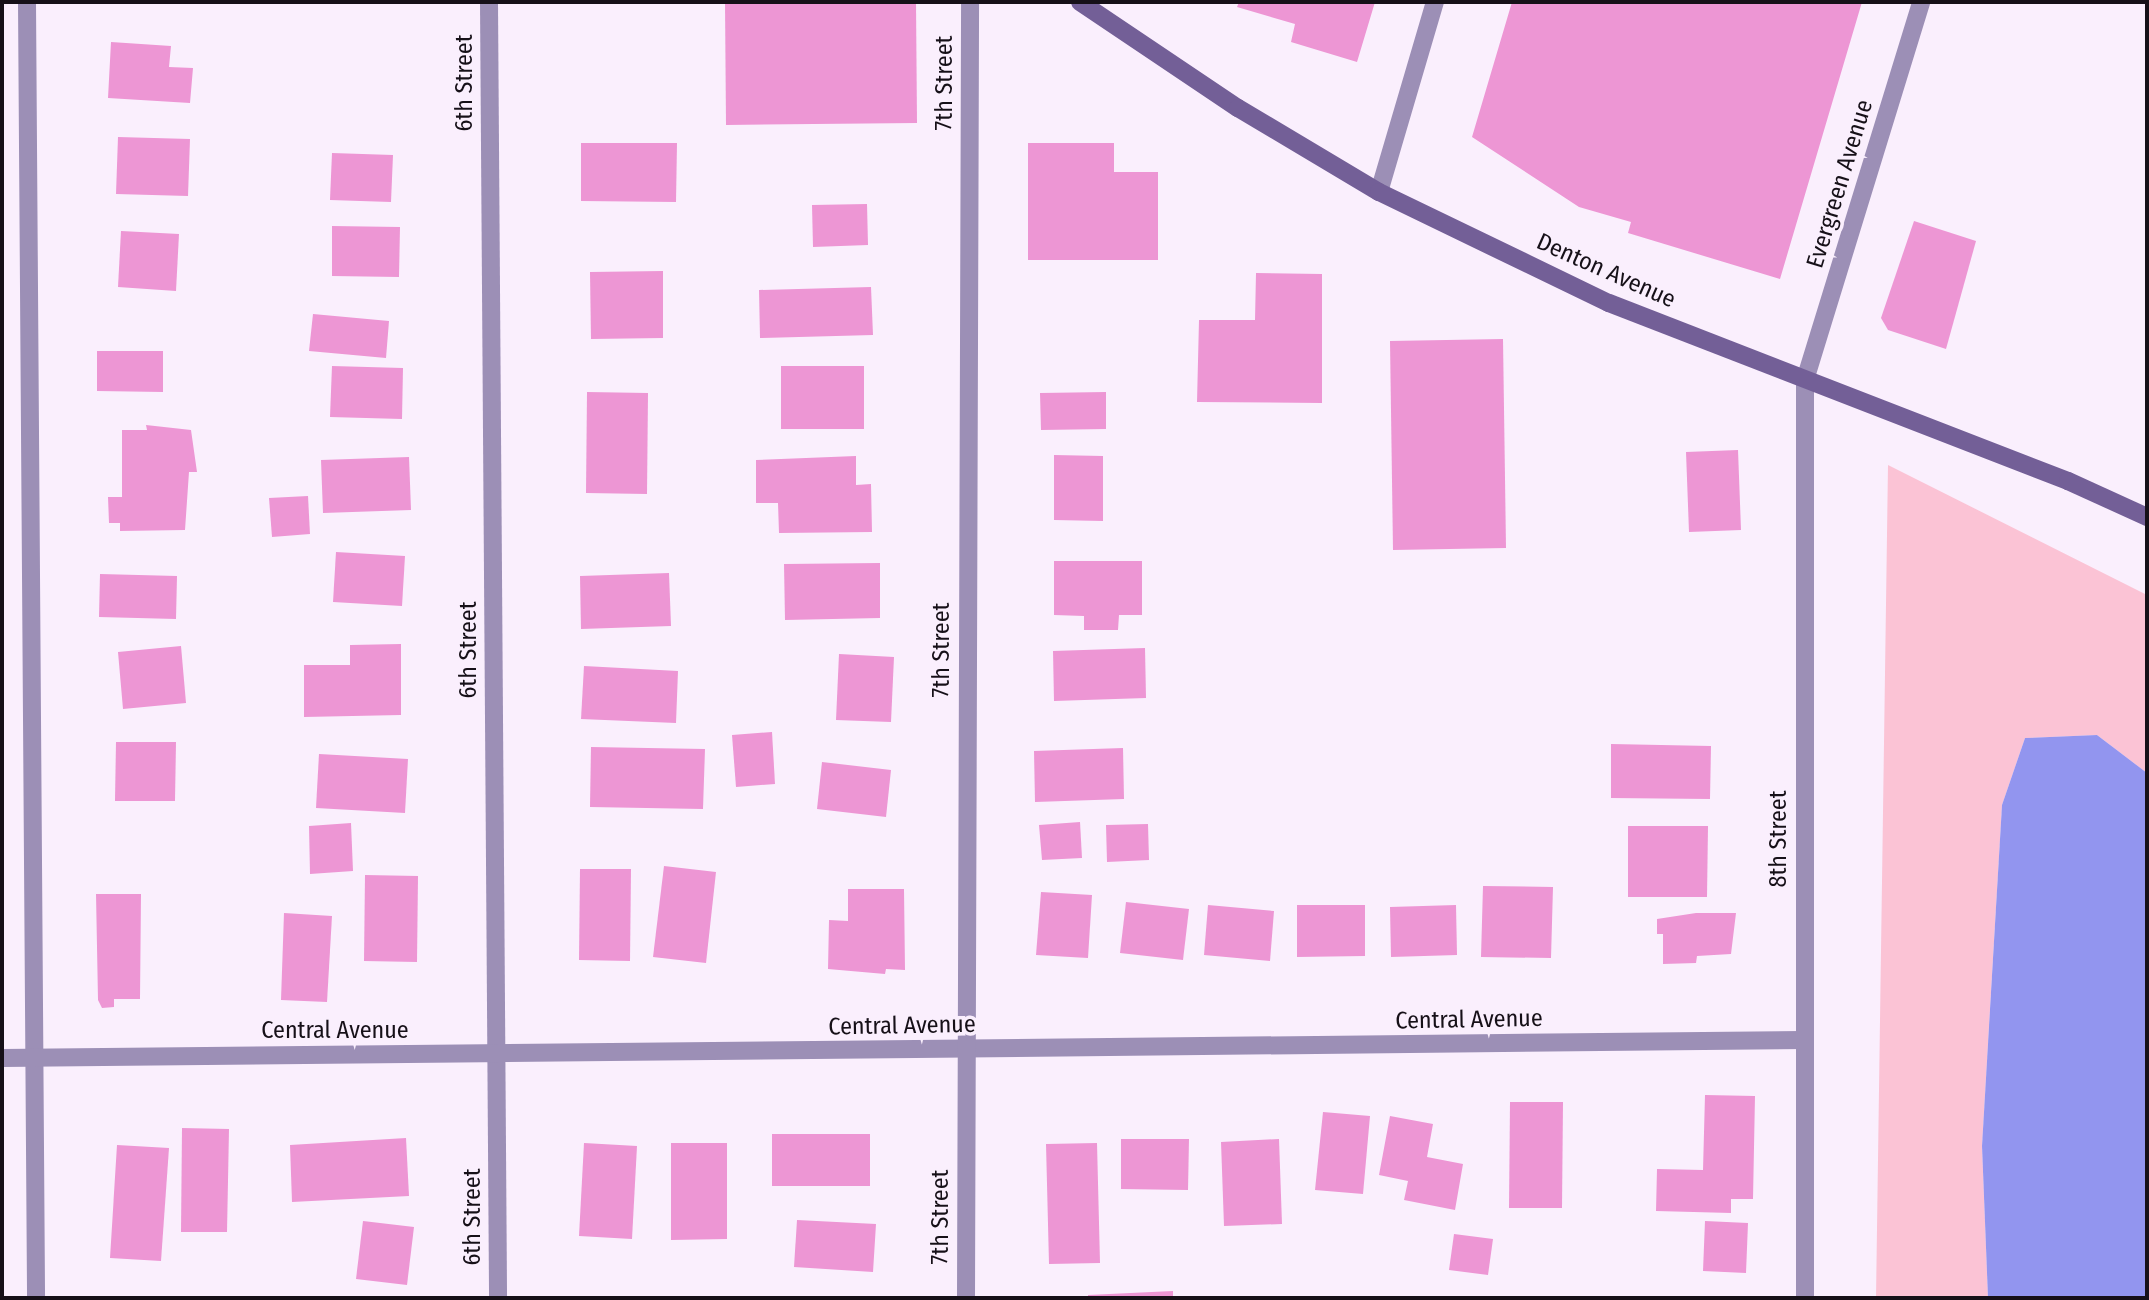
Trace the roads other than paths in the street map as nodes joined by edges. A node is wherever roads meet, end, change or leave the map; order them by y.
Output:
1 (27, 2) edge
2 (489, 2) edge
3 (970, 2) edge
4 (1080, 2) edge
5 (1435, 2) edge
6 (1921, 2) edge
7 (1379, 192) junction
8 (1805, 380) junction
9 (2147, 517) edge
10 (1803, 1040) junction
11 (965, 1050) junction
12 (496, 1055) junction
13 (2, 1058) edge
14 (34, 1058) junction
15 (36, 1298) edge
16 (498, 1298) edge
17 (966, 1298) edge
18 (1805, 1298) edge

1 - 14 street
2 - 12 street, 6th Street
3 - 11 street, 7th Street
4 - 7 main road, Denton Avenue
5 - 7 street
6 - 8 street, Evergreen Avenue
7 - 8 main road, Denton Avenue
8 - 9 main road, Denton Avenue
8 - 10 street, 8th Street
10 - 11 street, Central Avenue
10 - 18 street, 8th Street
11 - 12 street, Central Avenue
11 - 17 street, 7th Street
12 - 14 street, Central Avenue
12 - 16 street, 6th Street
13 - 14 street, Central Avenue
14 - 15 street

